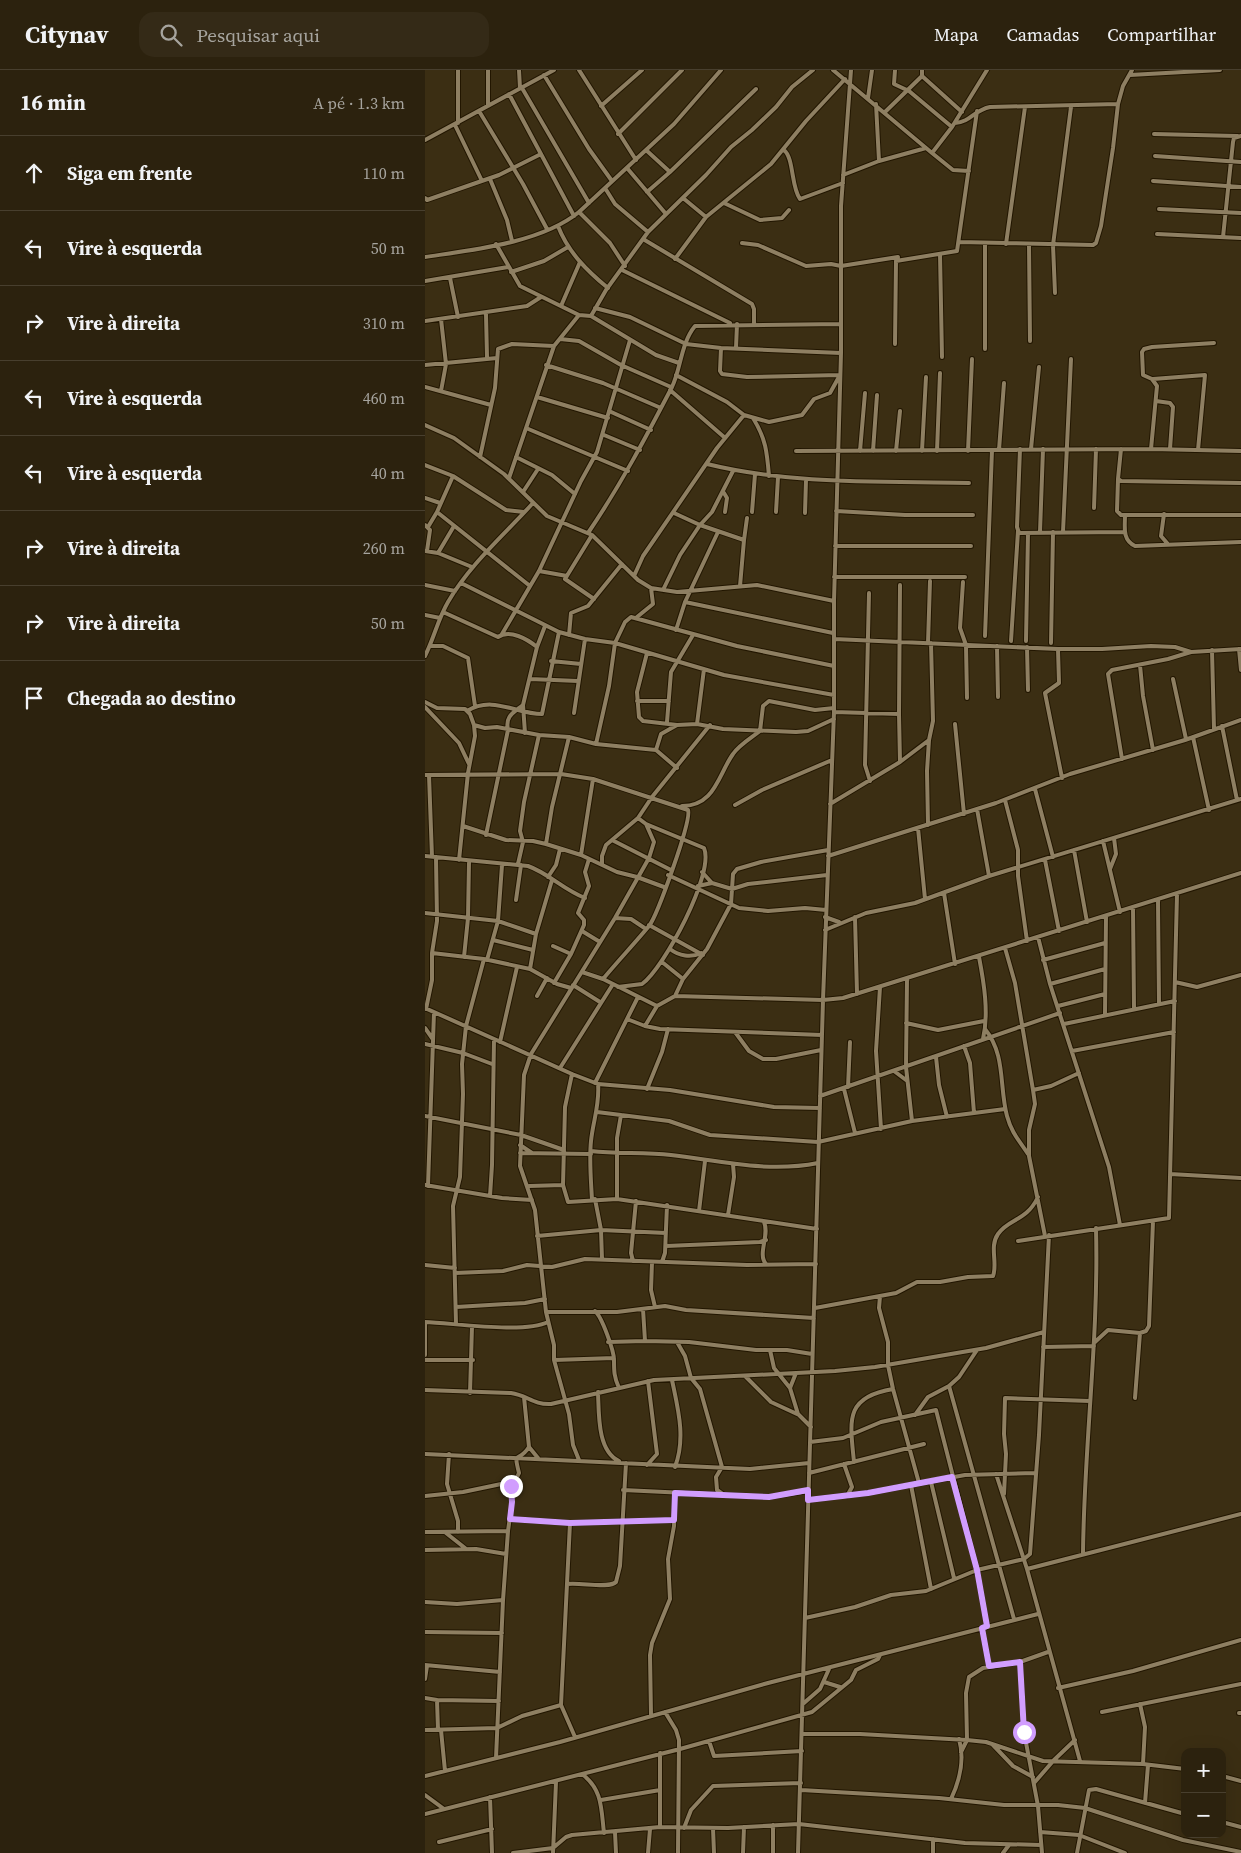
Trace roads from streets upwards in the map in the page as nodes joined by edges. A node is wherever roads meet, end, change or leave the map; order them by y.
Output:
1 (457, 70) edge
2 (488, 70) edge
3 (519, 70) edge
4 (554, 70) edge
5 (579, 70) edge
6 (642, 70) edge
7 (682, 70) edge
8 (721, 70) edge
9 (813, 70) edge
10 (833, 70) edge
11 (851, 70) edge
12 (872, 70) edge
13 (895, 70) edge
14 (922, 70) edge
15 (987, 70) edge
16 (1132, 70) edge
17 (1220, 70) edge
18 (544, 75) junction
19 (1129, 75) junction
20 (922, 76) junction
21 (845, 79) junction
22 (850, 83) junction
23 (521, 88) junction
24 (756, 88) dead end
25 (907, 90) junction
26 (509, 94) junction
27 (868, 98) junction
28 (876, 104) junction
29 (1118, 104) junction
30 (488, 106) junction
31 (601, 106) junction
32 (1025, 107) junction
33 (1071, 107) junction
34 (479, 110) junction
35 (977, 111) junction
36 (885, 112) junction
37 (962, 112) junction
38 (955, 123) junction
39 (456, 124) junction
40 (952, 128) junction
41 (618, 134) junction
42 (1153, 134) dead end
43 (1239, 136) edge
44 (425, 140) edge
45 (926, 148) junction
46 (646, 150) junction
47 (783, 150) junction
48 (932, 153) junction
49 (541, 154) junction
50 (1155, 156) dead end
51 (635, 160) junction
52 (879, 161) junction
53 (1230, 161) junction
54 (1241, 162) edge
55 (627, 168) junction
56 (513, 169) junction
57 (969, 171) junction
58 (669, 172) junction
59 (843, 175) junction
60 (490, 178) junction
61 (482, 181) junction
62 (612, 181) junction
63 (1153, 181) dead end
64 (843, 183) junction
65 (1227, 186) junction
66 (605, 188) junction
67 (1241, 188) edge
68 (647, 192) junction
69 (683, 198) junction
70 (426, 200) edge
71 (589, 203) junction
72 (724, 203) junction
73 (1159, 209) dead end
74 (789, 210) dead end
75 (1225, 211) junction
76 (579, 212) junction
77 (666, 214) junction
78 (1241, 214) edge
79 (574, 216) junction
80 (706, 217) junction
81 (558, 226) junction
82 (547, 229) junction
83 (648, 232) junction
84 (1157, 234) dead end
85 (1223, 237) junction
86 (1241, 238) edge
87 (643, 239) junction
88 (512, 241) junction
89 (959, 242) junction
90 (743, 243) dead end
91 (985, 243) junction
92 (496, 244) junction
93 (1006, 244) junction
94 (1029, 244) junction
95 (1053, 245) junction
96 (568, 247) junction
97 (940, 254) junction
98 (425, 257) edge
99 (898, 257) dead end
100 (675, 259) junction
101 (580, 262) junction
102 (841, 266) junction
103 (508, 267) junction
104 (624, 268) junction
105 (511, 272) junction
106 (451, 278) junction
107 (425, 281) edge
108 (608, 288) junction
109 (1055, 293) dead end
110 (541, 297) junction
111 (561, 306) junction
112 (595, 308) junction
113 (486, 314) junction
114 (579, 314) junction
115 (591, 316) junction
116 (458, 317) junction
117 (441, 320) junction
118 (425, 321) edge
119 (731, 324) junction
120 (737, 324) junction
121 (754, 324) junction
122 (841, 324) junction
123 (560, 339) junction
124 (630, 340) junction
125 (1030, 341) dead end
126 (1214, 343) dead end
127 (686, 344) junction
128 (895, 344) dead end
129 (554, 346) junction
130 (721, 348) junction
131 (736, 348) junction
132 (985, 349) dead end
133 (841, 352) junction
134 (942, 357) dead end
135 (487, 358) junction
136 (497, 358) junction
137 (972, 359) dead end
138 (1071, 359) dead end
139 (679, 363) junction
140 (446, 364) junction
141 (425, 365) edge
142 (546, 365) junction
143 (621, 365) junction
144 (1039, 367) dead end
145 (941, 373) dead end
146 (676, 375) junction
147 (840, 375) junction
148 (926, 376) dead end
149 (1152, 379) junction
150 (1004, 382) dead end
151 (425, 387) edge
152 (615, 388) junction
153 (670, 389) junction
154 (441, 391) junction
155 (865, 393) dead end
156 (877, 395) dead end
157 (537, 397) junction
158 (1156, 401) junction
159 (491, 405) junction
160 (661, 408) junction
161 (899, 411) dead end
162 (609, 412) junction
163 (744, 415) junction
164 (608, 418) junction
165 (753, 418) junction
166 (425, 425) edge
167 (526, 428) junction
168 (651, 430) junction
169 (604, 435) junction
170 (724, 438) junction
171 (1020, 449) junction
172 (1031, 449) junction
173 (1043, 449) junction
174 (1096, 449) junction
175 (1121, 449) junction
176 (1151, 449) junction
177 (1170, 449) junction
178 (640, 450) junction
179 (838, 450) junction
180 (992, 450) junction
181 (999, 450) junction
182 (1067, 450) junction
183 (1198, 450) junction
184 (796, 451) dead end
185 (860, 451) junction
186 (873, 451) junction
187 (896, 451) junction
188 (922, 451) junction
189 (937, 451) junction
190 (967, 451) junction
191 (1241, 451) edge
192 (480, 457) junction
193 (515, 457) junction
194 (595, 457) junction
195 (707, 464) junction
196 (425, 465) edge
197 (538, 468) junction
198 (628, 470) junction
199 (733, 471) junction
200 (755, 474) junction
201 (453, 476) junction
202 (769, 476) junction
203 (778, 477) junction
204 (509, 478) junction
205 (1118, 479) junction
206 (806, 480) junction
207 (837, 480) junction
208 (969, 483) dead end
209 (1241, 483) edge
210 (523, 492) junction
211 (724, 493) junction
212 (575, 494) junction
213 (425, 498) edge
214 (533, 502) junction
215 (440, 503) junction
216 (1094, 508) dead end
217 (836, 511) junction
218 (437, 512) junction
219 (524, 512) junction
220 (725, 512) dead end
221 (752, 512) dead end
222 (776, 512) dead end
223 (674, 513) junction
224 (805, 514) dead end
225 (1164, 514) junction
226 (973, 515) dead end
227 (1125, 515) junction
228 (1241, 515) edge
229 (747, 518) dead end
230 (562, 522) junction
231 (700, 525) junction
232 (427, 526) edge
233 (453, 526) junction
234 (1017, 531) junction
235 (718, 532) junction
236 (1028, 532) junction
237 (1040, 532) junction
238 (1053, 532) junction
239 (1063, 532) junction
240 (1125, 532) junction
241 (590, 534) junction
242 (744, 540) junction
243 (1241, 542) edge
244 (1167, 543) junction
245 (835, 546) junction
246 (971, 546) dead end
247 (426, 551) edge
248 (486, 552) junction
249 (438, 553) junction
250 (622, 564) junction
251 (472, 566) junction
252 (539, 571) junction
253 (567, 576) junction
254 (634, 576) junction
255 (834, 577) junction
256 (965, 577) dead end
257 (930, 581) dead end
258 (963, 582) dead end
259 (461, 583) junction
260 (425, 585) edge
261 (900, 585) dead end
262 (531, 586) junction
263 (740, 586) junction
264 (651, 588) junction
265 (663, 590) junction
266 (455, 591) junction
267 (691, 591) junction
268 (869, 593) dead end
269 (594, 599) junction
270 (834, 601) junction
271 (685, 602) junction
272 (516, 611) junction
273 (443, 612) junction
274 (425, 615) edge
275 (637, 617) junction
276 (440, 618) junction
277 (545, 626) junction
278 (676, 630) junction
279 (559, 632) junction
280 (833, 633) junction
281 (502, 634) junction
282 (569, 635) junction
283 (693, 635) junction
284 (985, 636) dead end
285 (585, 639) junction
286 (833, 639) junction
287 (868, 641) junction
288 (1011, 641) dead end
289 (1026, 641) dead end
290 (900, 643) junction
291 (930, 643) junction
292 (1051, 643) dead end
293 (615, 644) junction
294 (966, 645) junction
295 (997, 646) junction
296 (537, 647) junction
297 (1027, 647) junction
298 (428, 648) edge
299 (1058, 649) junction
300 (1240, 649) edge
301 (1211, 650) junction
302 (1191, 652) junction
303 (647, 653) junction
304 (425, 656) edge
305 (551, 661) junction
306 (678, 662) junction
307 (581, 664) junction
308 (1140, 665) junction
309 (834, 666) junction
310 (704, 670) junction
311 (1241, 670) edge
312 (530, 679) junction
313 (548, 679) junction
314 (1173, 679) dead end
315 (578, 681) junction
316 (1028, 690) dead end
317 (834, 695) junction
318 (998, 697) dead end
319 (967, 698) dead end
320 (637, 701) junction
321 (425, 702) edge
322 (669, 702) junction
323 (477, 705) junction
324 (425, 707) edge
325 (523, 707) junction
326 (518, 709) junction
327 (467, 710) junction
328 (834, 710) junction
329 (867, 712) junction
330 (575, 713) dead end
331 (899, 714) junction
332 (833, 719) junction
333 (1241, 720) edge
334 (667, 722) junction
335 (697, 724) junction
336 (955, 724) dead end
337 (473, 725) junction
338 (677, 725) junction
339 (710, 725) junction
340 (1222, 726) junction
341 (1214, 729) junction
342 (508, 730) junction
343 (760, 730) junction
344 (525, 733) junction
345 (539, 735) junction
346 (569, 737) junction
347 (1193, 737) junction
348 (1186, 739) junction
349 (929, 740) junction
350 (596, 744) junction
351 (656, 750) junction
352 (1153, 750) junction
353 (1122, 758) junction
354 (832, 760) junction
355 (900, 762) junction
356 (469, 764) junction
357 (677, 768) junction
358 (500, 773) junction
359 (530, 773) junction
360 (468, 774) junction
361 (561, 774) junction
362 (427, 775) edge
363 (1062, 778) junction
364 (593, 779) junction
365 (870, 781) junction
366 (1035, 789) junction
367 (651, 798) junction
368 (1005, 800) junction
369 (1239, 800) edge
370 (831, 804) junction
371 (735, 805) dead end
372 (680, 806) junction
373 (977, 810) junction
374 (1209, 810) junction
375 (964, 814) junction
376 (638, 818) junction
377 (646, 824) junction
378 (928, 825) junction
379 (463, 826) junction
380 (918, 828) junction
381 (485, 835) junction
382 (1114, 838) junction
383 (683, 839) junction
384 (612, 840) junction
385 (1103, 841) junction
386 (523, 842) junction
387 (546, 844) junction
388 (560, 849) junction
389 (828, 850) junction
390 (1075, 850) junction
391 (581, 855) junction
392 (425, 856) edge
393 (602, 856) junction
394 (828, 856) junction
395 (434, 857) junction
396 (1053, 857) junction
397 (649, 858) junction
398 (589, 859) junction
399 (459, 860) junction
400 (1045, 860) junction
401 (595, 861) junction
402 (469, 862) junction
403 (502, 864) junction
404 (519, 864) junction
405 (602, 864) junction
406 (1020, 867) junction
407 (1110, 869) junction
408 (671, 870) junction
409 (702, 872) junction
410 (1241, 873) edge
411 (668, 875) junction
412 (827, 875) junction
413 (989, 876) junction
414 (637, 877) junction
415 (550, 878) junction
416 (711, 884) junction
417 (664, 887) junction
418 (698, 887) junction
419 (733, 889) junction
420 (944, 893) junction
421 (1177, 894) junction
422 (585, 898) junction
423 (925, 899) junction
424 (516, 900) dead end
425 (1158, 900) junction
426 (731, 904) junction
427 (1133, 907) junction
428 (826, 910) junction
429 (1120, 912) junction
430 (425, 913) edge
431 (437, 914) junction
432 (1106, 916) junction
433 (825, 917) junction
434 (855, 917) junction
435 (468, 918) junction
436 (615, 918) junction
437 (498, 921) junction
438 (839, 922) junction
439 (1087, 922) junction
440 (647, 927) junction
441 (825, 930) junction
442 (582, 931) junction
443 (1059, 931) junction
444 (536, 934) junction
445 (1038, 937) junction
446 (676, 939) junction
447 (493, 940) junction
448 (1027, 941) junction
449 (600, 942) junction
450 (1105, 943) junction
451 (553, 946) dead end
452 (1005, 948) junction
453 (533, 950) junction
454 (670, 950) junction
455 (432, 954) junction
456 (571, 954) junction
457 (702, 954) junction
458 (464, 957) junction
459 (979, 957) junction
460 (486, 960) junction
461 (1043, 960) junction
462 (661, 962) junction
463 (955, 964) junction
464 (517, 967) junction
465 (1105, 969) junction
466 (530, 970) junction
467 (582, 972) junction
468 (1241, 975) edge
469 (547, 978) junction
470 (683, 979) junction
471 (907, 979) junction
472 (605, 980) junction
473 (554, 982) junction
474 (1175, 982) junction
475 (613, 984) junction
476 (1051, 984) junction
477 (572, 986) junction
478 (618, 987) junction
479 (636, 987) junction
480 (880, 987) junction
481 (608, 991) junction
482 (633, 994) junction
483 (857, 994) junction
484 (1105, 994) junction
485 (537, 996) dead end
486 (675, 996) junction
487 (637, 997) junction
488 (823, 1000) junction
489 (1175, 1001) junction
490 (600, 1002) junction
491 (1159, 1004) junction
492 (657, 1006) junction
493 (1058, 1006) junction
494 (426, 1008) edge
495 (1135, 1008) junction
496 (434, 1012) junction
497 (1060, 1013) junction
498 (1105, 1014) junction
499 (627, 1019) junction
500 (984, 1021) junction
501 (906, 1023) junction
502 (1064, 1024) junction
503 (466, 1026) junction
504 (645, 1026) junction
505 (1021, 1026) junction
506 (425, 1028) edge
507 (667, 1029) junction
508 (985, 1029) junction
509 (735, 1032) junction
510 (741, 1032) junction
511 (1174, 1032) junction
512 (822, 1035) junction
513 (432, 1038) junction
514 (741, 1038) junction
515 (991, 1038) junction
516 (494, 1039) junction
517 (983, 1039) junction
518 (500, 1042) junction
519 (850, 1042) dead end
520 (425, 1044) edge
521 (432, 1045) junction
522 (964, 1046) junction
523 (821, 1050) junction
524 (1072, 1051) junction
525 (463, 1053) junction
526 (531, 1054) junction
527 (936, 1057) junction
528 (492, 1064) junction
529 (906, 1067) junction
530 (560, 1068) junction
531 (894, 1071) junction
532 (1079, 1073) junction
533 (572, 1074) junction
534 (876, 1078) junction
535 (907, 1081) junction
536 (596, 1083) junction
537 (846, 1088) junction
538 (647, 1089) junction
539 (1033, 1090) junction
540 (820, 1096) junction
541 (820, 1108) junction
542 (1005, 1109) junction
543 (597, 1112) junction
544 (974, 1114) junction
545 (621, 1115) junction
546 (427, 1117) edge
547 (947, 1117) junction
548 (912, 1121) junction
549 (461, 1123) junction
550 (881, 1128) junction
551 (491, 1130) junction
552 (855, 1133) junction
553 (521, 1135) junction
554 (818, 1142) junction
555 (520, 1145) junction
556 (564, 1152) junction
557 (591, 1152) junction
558 (520, 1153) junction
559 (532, 1153) junction
560 (619, 1153) junction
561 (1029, 1156) junction
562 (705, 1161) junction
563 (818, 1163) junction
564 (733, 1164) junction
565 (1170, 1174) junction
566 (1241, 1178) edge
567 (563, 1185) junction
568 (427, 1186) edge
569 (529, 1186) junction
570 (457, 1192) junction
571 (489, 1196) junction
572 (1038, 1197) junction
573 (617, 1198) junction
574 (593, 1199) junction
575 (532, 1200) junction
576 (636, 1201) junction
577 (667, 1205) junction
578 (699, 1211) junction
579 (728, 1215) junction
580 (1153, 1221) junction
581 (764, 1222) junction
582 (770, 1223) junction
583 (1120, 1225) junction
584 (766, 1227) junction
585 (1097, 1228) junction
586 (817, 1229) junction
587 (601, 1230) junction
588 (633, 1231) junction
589 (666, 1233) junction
590 (1047, 1235) junction
591 (537, 1236) junction
592 (765, 1240) junction
593 (1018, 1241) dead end
594 (760, 1242) junction
595 (665, 1246) junction
596 (764, 1247) junction
597 (602, 1258) junction
598 (633, 1261) junction
599 (652, 1262) junction
600 (662, 1262) junction
601 (766, 1264) junction
602 (815, 1264) junction
603 (425, 1265) edge
604 (455, 1268) junction
605 (540, 1268) junction
606 (455, 1273) junction
607 (880, 1296) junction
608 (545, 1299) junction
609 (456, 1307) junction
610 (655, 1307) junction
611 (643, 1308) junction
612 (815, 1308) junction
613 (595, 1311) junction
614 (546, 1312) junction
615 (814, 1318) junction
616 (547, 1322) junction
617 (456, 1324) junction
618 (472, 1326) junction
619 (537, 1326) junction
620 (550, 1330) junction
621 (1044, 1332) junction
622 (1140, 1333) junction
623 (645, 1341) junction
624 (608, 1342) junction
625 (677, 1342) junction
626 (1094, 1344) junction
627 (1043, 1347) junction
628 (770, 1350) junction
629 (977, 1350) junction
630 (812, 1354) junction
631 (425, 1355) edge
632 (614, 1358) junction
633 (425, 1360) edge
634 (473, 1360) junction
635 (554, 1360) junction
636 (888, 1364) junction
637 (811, 1371) junction
638 (796, 1373) junction
639 (778, 1374) junction
640 (744, 1376) junction
641 (691, 1378) junction
642 (672, 1380) junction
643 (648, 1381) junction
644 (949, 1386) junction
645 (619, 1388) junction
646 (790, 1388) junction
647 (893, 1389) junction
648 (425, 1390) edge
649 (598, 1392) junction
650 (470, 1393) junction
651 (524, 1397) junction
652 (1135, 1398) dead end
653 (1039, 1399) junction
654 (1090, 1401) junction
655 (565, 1402) junction
656 (799, 1414) junction
657 (915, 1415) junction
658 (900, 1419) junction
659 (811, 1427) junction
660 (853, 1432) junction
661 (810, 1442) junction
662 (924, 1444) dead end
663 (529, 1447) junction
664 (908, 1449) junction
665 (425, 1454) edge
666 (449, 1454) junction
667 (515, 1458) junction
668 (539, 1459) junction
669 (576, 1459) junction
670 (854, 1462) junction
671 (809, 1463) junction
672 (626, 1464) junction
673 (844, 1464) junction
674 (647, 1466) junction
675 (675, 1467) junction
676 (722, 1467) junction
677 (809, 1473) junction
678 (1035, 1473) junction
679 (996, 1474) junction
680 (1005, 1474) junction
681 (974, 1475) junction
682 (952, 1477) junction
683 (931, 1482) junction
684 (919, 1484) junction
685 (911, 1485) junction
686 (511, 1490) junction
687 (623, 1490) junction
688 (808, 1490) junction
689 (675, 1493) junction
690 (450, 1494) junction
691 (1004, 1494) junction
692 (425, 1496) edge
693 (724, 1496) junction
694 (847, 1496) junction
695 (808, 1500) junction
696 (1241, 1514) edge
697 (510, 1519) junction
698 (674, 1520) junction
699 (623, 1521) junction
700 (570, 1523) junction
701 (508, 1531) junction
702 (425, 1532) edge
703 (458, 1532) junction
704 (446, 1533) junction
705 (467, 1548) junction
706 (425, 1550) edge
707 (1083, 1553) junction
708 (506, 1554) junction
709 (1024, 1559) junction
710 (999, 1566) junction
711 (1027, 1568) junction
712 (977, 1570) junction
713 (954, 1578) junction
714 (567, 1584) junction
715 (931, 1589) junction
716 (503, 1600) junction
717 (425, 1602) edge
718 (1038, 1614) junction
719 (805, 1618) junction
720 (1014, 1620) junction
721 (987, 1626) junction
722 (982, 1628) junction
723 (425, 1632) edge
724 (502, 1633) junction
725 (1241, 1640) edge
726 (1048, 1652) junction
727 (880, 1655) junction
728 (1020, 1662) junction
729 (426, 1666) edge
730 (989, 1666) junction
731 (829, 1669) junction
732 (500, 1672) junction
733 (805, 1675) junction
734 (425, 1679) edge
735 (823, 1682) junction
736 (1241, 1684) edge
737 (840, 1687) junction
738 (1058, 1688) junction
739 (425, 1698) edge
740 (437, 1700) junction
741 (499, 1701) junction
742 (804, 1703) junction
743 (1140, 1704) junction
744 (561, 1705) junction
745 (665, 1712) junction
746 (1102, 1712) dead end
747 (803, 1714) junction
748 (651, 1715) junction
749 (497, 1728) junction
750 (425, 1730) edge
751 (439, 1730) junction
752 (803, 1734) junction
753 (575, 1737) junction
754 (959, 1739) junction
755 (967, 1740) junction
756 (1075, 1740) junction
757 (709, 1741) junction
758 (991, 1744) junction
759 (680, 1749) junction
760 (802, 1751) junction
761 (961, 1752) junction
762 (660, 1753) junction
763 (1029, 1756) junction
764 (496, 1758) junction
765 (1054, 1760) junction
766 (1079, 1761) junction
767 (1143, 1764) junction
768 (1148, 1765) junction
769 (1181, 1769) edge
770 (445, 1772) junction
771 (582, 1774) junction
772 (425, 1776) edge
773 (1033, 1777) junction
774 (1226, 1777) edge
775 (1241, 1781) edge
776 (556, 1782) junction
777 (801, 1783) junction
778 (1035, 1783) junction
779 (660, 1790) junction
780 (801, 1790) junction
781 (425, 1795) edge
782 (490, 1798) junction
783 (951, 1799) junction
784 (601, 1800) junction
785 (1145, 1803) junction
786 (1038, 1806) junction
787 (1085, 1808) junction
788 (444, 1809) junction
789 (1181, 1813) edge
790 (425, 1814) edge
791 (1226, 1823) edge
792 (799, 1824) junction
793 (773, 1825) junction
794 (660, 1827) junction
795 (744, 1827) junction
796 (1241, 1827) edge
797 (678, 1828) junction
798 (684, 1828) junction
799 (713, 1828) junction
800 (492, 1829) junction
801 (649, 1829) junction
802 (615, 1832) junction
803 (1040, 1832) junction
804 (604, 1833) junction
805 (1079, 1835) junction
806 (933, 1839) junction
807 (439, 1842) dead end
808 (1009, 1845) junction
809 (1041, 1845) junction
810 (553, 1851) edge
811 (1122, 1852) edge
812 (1241, 1852) edge
813 (492, 1853) edge
814 (513, 1853) edge
815 (616, 1853) edge
816 (648, 1853) edge
817 (678, 1853) edge
818 (715, 1853) edge
819 (743, 1853) edge
820 (773, 1853) edge
821 (798, 1853) edge
822 (933, 1853) edge
823 (1003, 1853) edge
824 (1042, 1853) edge
825 (1077, 1853) edge

1 - 39 street
2 - 30 street
3 - 23 street
4 - 18 street
5 - 31 street
6 - 31 street
7 - 41 street
8 - 46 street
9 - 69 street
10 - 21 street
11 - 22 street
12 - 27 street
13 - 25 street
14 - 20 street
15 - 37 street
16 - 19 street
17 - 19 street
18 - 23 street
18 - 62 street
19 - 29 street
20 - 25 street
20 - 37 street
21 - 22 street
21 - 47 street
22 - 27 street
22 - 59 street
23 - 26 street
23 - 71 street
24 - 58 street
25 - 36 street
25 - 40 street
26 - 30 street
26 - 49 street
27 - 28 street
28 - 36 street
28 - 52 street
29 - 33 street
29 - 95 street
30 - 34 street
31 - 41 street
32 - 33 street
32 - 35 street
32 - 93 street
33 - 95 street
34 - 39 street
34 - 56 street
35 - 38 street
35 - 57 street
36 - 45 street
37 - 38 street
38 - 40 street
39 - 44 street
39 - 61 street
40 - 48 street
41 - 51 street
42 - 43 street
43 - 53 street
45 - 48 street
45 - 52 street
46 - 51 street
46 - 58 street
47 - 64 street
47 - 72 street
48 - 57 street
49 - 56 street
49 - 79 street
50 - 53 street
51 - 55 street
52 - 59 street
53 - 54 street
53 - 65 street
55 - 62 street
55 - 68 street
56 - 60 street
56 - 82 street
57 - 89 street
58 - 68 street
59 - 64 street
60 - 61 street
60 - 88 street
61 - 70 street
62 - 66 street
63 - 65 street
64 - 102 street
65 - 67 street
65 - 75 street
66 - 71 street
66 - 83 street
68 - 77 street
69 - 77 street
69 - 80 street
71 - 76 street
72 - 74 street
72 - 80 street
73 - 75 street
75 - 78 street
75 - 85 street
76 - 79 street
76 - 104 street
77 - 83 street
79 - 81 street
80 - 100 street
81 - 82 street
81 - 96 street
82 - 88 street
83 - 87 street
84 - 85 street
85 - 86 street
87 - 100 street
87 - 104 street
88 - 92 street
89 - 91 street
89 - 97 street
90 - 102 street
91 - 93 street
91 - 132 street
92 - 98 street
92 - 103 street
93 - 94 street
94 - 95 street
94 - 125 street
95 - 109 street
96 - 101 street
96 - 105 street
97 - 128 street
97 - 134 street
99 - 102 street
100 - 121 street
101 - 108 street
101 - 111 street
102 - 122 street
103 - 105 street
103 - 106 street
104 - 108 street
104 - 119 street
105 - 110 street
106 - 107 street
106 - 116 street
108 - 112 street
110 - 111 street
110 - 113 street
111 - 114 street
112 - 115 street
112 - 127 street
113 - 116 street
113 - 135 street
114 - 115 street
114 - 123 street
115 - 124 street
116 - 117 street
117 - 118 street
117 - 140 street
119 - 120 street
119 - 127 street
120 - 121 street
120 - 131 street
121 - 122 street
122 - 133 street
123 - 129 street
123 - 143 street
124 - 139 street
124 - 143 street
126 - 149 street
127 - 130 street
127 - 139 street
129 - 136 street
129 - 142 street
130 - 131 street
130 - 147 street
131 - 133 street
133 - 147 street
135 - 136 street
135 - 140 street
136 - 159 street
137 - 190 street
138 - 182 street
139 - 146 street
140 - 141 street
140 - 154 street
142 - 152 street
142 - 157 street
143 - 152 street
143 - 153 street
144 - 172 street
145 - 189 street
146 - 153 street
146 - 163 street
147 - 165 street
147 - 179 street
148 - 188 street
149 - 158 street
149 - 183 street
150 - 181 street
151 - 154 street
152 - 160 street
152 - 162 street
153 - 160 street
153 - 170 street
154 - 159 street
155 - 185 street
156 - 186 street
157 - 164 street
157 - 167 street
158 - 176 street
158 - 177 street
159 - 192 street
160 - 168 street
161 - 187 street
162 - 164 street
162 - 168 street
163 - 165 street
163 - 170 street
164 - 169 street
165 - 202 street
166 - 192 street
167 - 193 street
167 - 194 street
168 - 178 street
169 - 178 street
169 - 194 street
170 - 195 street
171 - 172 street
171 - 181 street
171 - 234 street
172 - 173 street
173 - 182 street
173 - 237 street
174 - 175 street
174 - 182 street
174 - 216 street
175 - 176 street
175 - 205 street
176 - 177 street
177 - 183 street
178 - 198 street
179 - 184 street
179 - 185 street
179 - 207 street
180 - 181 street
180 - 190 street
180 - 284 street
182 - 239 street
183 - 191 street
185 - 186 street
186 - 187 street
187 - 188 street
188 - 189 street
189 - 190 street
192 - 204 street
193 - 197 street
193 - 204 street
194 - 198 street
194 - 212 street
195 - 199 street
195 - 223 street
196 - 201 street
197 - 210 street
197 - 212 street
198 - 241 street
199 - 200 street
199 - 211 street
200 - 202 street
200 - 221 street
201 - 215 street
201 - 219 street
202 - 203 street
203 - 206 street
203 - 222 street
204 - 210 street
205 - 209 street
205 - 227 street
206 - 207 street
206 - 224 street
207 - 208 street
207 - 217 street
210 - 214 street
211 - 220 street
211 - 231 street
212 - 230 street
213 - 215 street
214 - 219 street
214 - 230 street
215 - 218 street
217 - 226 street
217 - 245 street
218 - 232 street
218 - 233 street
219 - 248 street
223 - 231 street
223 - 254 street
225 - 227 street
225 - 228 street
225 - 244 street
227 - 240 street
229 - 242 street
230 - 241 street
230 - 252 street
231 - 235 street
231 - 265 street
232 - 247 street
233 - 248 street
233 - 249 street
234 - 236 street
234 - 288 street
235 - 242 street
235 - 267 street
236 - 237 street
236 - 289 street
237 - 238 street
238 - 239 street
238 - 292 street
239 - 240 street
240 - 244 street
241 - 250 street
241 - 253 street
242 - 263 street
243 - 244 street
245 - 246 street
245 - 255 street
247 - 249 street
248 - 251 street
248 - 262 street
249 - 251 street
250 - 254 street
250 - 269 street
251 - 259 street
252 - 253 street
252 - 262 street
253 - 269 street
254 - 264 street
255 - 256 street
255 - 270 street
257 - 291 street
258 - 294 street
259 - 266 street
259 - 272 street
260 - 266 street
261 - 290 street
262 - 272 street
263 - 267 street
263 - 270 street
264 - 265 street
264 - 275 street
265 - 267 street
266 - 273 street
267 - 271 street
268 - 287 street
269 - 282 street
270 - 280 street
271 - 278 street
271 - 280 street
272 - 277 street
272 - 281 street
273 - 276 street
273 - 281 street
274 - 276 street
275 - 278 street
275 - 293 street
276 - 298 street
277 - 279 street
277 - 296 street
278 - 283 street
279 - 282 street
279 - 305 street
280 - 286 street
281 - 296 street
282 - 285 street
283 - 306 street
283 - 309 street
285 - 293 street
285 - 307 street
286 - 287 street
286 - 309 street
287 - 290 street
287 - 329 street
290 - 291 street
290 - 331 street
291 - 294 street
291 - 349 street
293 - 303 street
293 - 350 street
294 - 295 street
294 - 319 street
295 - 297 street
295 - 318 street
296 - 312 street
297 - 299 street
297 - 316 street
298 - 304 street
298 - 323 street
299 - 302 street
299 - 363 street
300 - 301 street
300 - 311 street
301 - 302 street
301 - 341 street
302 - 308 street
303 - 306 street
303 - 320 street
305 - 307 street
305 - 313 street
306 - 310 street
306 - 322 street
307 - 315 street
308 - 352 street
308 - 353 street
309 - 317 street
310 - 317 street
310 - 335 street
312 - 313 street
312 - 325 street
313 - 315 street
313 - 325 street
314 - 348 street
315 - 330 street
317 - 328 street
320 - 322 street
320 - 334 street
321 - 327 street
322 - 334 street
323 - 326 street
323 - 327 street
324 - 356 street
325 - 326 street
325 - 344 street
326 - 342 street
327 - 337 street
328 - 329 street
328 - 332 street
328 - 343 street
329 - 331 street
329 - 365 street
331 - 355 street
332 - 343 street
332 - 354 street
333 - 340 street
334 - 338 street
335 - 338 street
335 - 339 street
336 - 375 street
337 - 342 street
337 - 356 street
338 - 351 street
339 - 343 street
339 - 357 street
340 - 341 street
340 - 369 street
341 - 347 street
342 - 344 street
342 - 358 street
343 - 372 street
344 - 345 street
345 - 346 street
345 - 359 street
346 - 350 street
346 - 361 street
347 - 348 street
347 - 374 street
348 - 352 street
349 - 355 street
349 - 378 street
350 - 351 street
351 - 357 street
352 - 353 street
353 - 363 street
354 - 370 street
354 - 371 street
355 - 365 street
356 - 360 street
357 - 367 street
358 - 359 street
358 - 360 street
358 - 381 street
359 - 361 street
359 - 386 street
360 - 362 street
360 - 379 street
361 - 364 street
361 - 387 street
362 - 395 street
363 - 366 street
364 - 367 street
364 - 391 street
365 - 370 street
366 - 368 street
366 - 396 street
367 - 372 street
367 - 376 street
368 - 373 street
368 - 406 street
369 - 374 street
370 - 389 street
372 - 383 street
373 - 375 street
373 - 413 street
374 - 382 street
375 - 378 street
376 - 377 street
376 - 384 street
377 - 383 street
377 - 397 street
378 - 380 street
379 - 381 street
379 - 399 street
380 - 394 street
380 - 423 street
381 - 386 street
382 - 385 street
382 - 407 street
383 - 408 street
383 - 409 street
384 - 393 street
384 - 397 street
385 - 390 street
385 - 407 street
386 - 387 street
386 - 404 street
387 - 388 street
388 - 391 street
388 - 415 street
389 - 394 street
389 - 419 street
390 - 396 street
390 - 439 street
391 - 398 street
392 - 395 street
393 - 401 street
393 - 405 street
394 - 412 street
395 - 399 street
395 - 431 street
396 - 400 street
397 - 408 street
397 - 414 street
398 - 401 street
398 - 422 street
399 - 402 street
400 - 406 street
400 - 443 street
401 - 405 street
402 - 403 street
402 - 435 street
403 - 404 street
403 - 437 street
404 - 415 street
404 - 424 street
405 - 414 street
406 - 413 street
406 - 448 street
407 - 429 street
408 - 411 street
409 - 416 street
409 - 418 street
410 - 421 street
411 - 417 street
411 - 418 street
412 - 419 street
412 - 428 street
413 - 420 street
414 - 417 street
414 - 436 street
415 - 422 street
415 - 444 street
416 - 418 street
416 - 419 street
417 - 440 street
418 - 426 street
418 - 446 street
419 - 426 street
420 - 423 street
420 - 463 street
421 - 425 street
421 - 474 street
422 - 442 street
423 - 434 street
425 - 427 street
425 - 491 street
426 - 428 street
426 - 457 street
427 - 429 street
427 - 495 street
428 - 433 street
429 - 432 street
430 - 431 street
431 - 435 street
431 - 455 street
432 - 439 street
432 - 450 street
433 - 438 street
433 - 441 street
434 - 438 street
434 - 483 street
435 - 437 street
435 - 458 street
436 - 440 street
436 - 449 street
437 - 444 street
437 - 447 street
438 - 441 street
439 - 443 street
440 - 446 street
440 - 472 street
441 - 488 street
442 - 449 street
442 - 456 street
443 - 445 street
444 - 453 street
445 - 448 street
445 - 461 street
446 - 454 street
446 - 457 street
447 - 453 street
447 - 460 street
448 - 452 street
449 - 467 street
450 - 461 street
450 - 465 street
451 - 456 street
452 - 459 street
452 - 505 street
453 - 466 street
454 - 457 street
454 - 462 street
455 - 458 street
455 - 494 street
456 - 473 street
457 - 470 street
458 - 460 street
459 - 463 street
459 - 500 street
460 - 464 street
460 - 503 street
461 - 476 street
462 - 470 street
462 - 479 street
463 - 471 street
464 - 466 street
464 - 518 street
465 - 476 street
465 - 484 street
466 - 469 street
467 - 472 street
467 - 477 street
468 - 474 street
469 - 473 street
469 - 485 street
470 - 486 street
471 - 480 street
471 - 501 street
472 - 475 street
472 - 481 street
473 - 477 street
474 - 489 street
475 - 478 street
475 - 481 street
476 - 493 street
477 - 490 street
477 - 526 street
478 - 479 street
478 - 482 street
479 - 482 street
480 - 483 street
480 - 534 street
481 - 490 street
482 - 487 street
483 - 488 street
484 - 493 street
484 - 498 street
486 - 488 street
486 - 492 street
487 - 492 street
487 - 499 street
488 - 512 street
489 - 491 street
489 - 511 street
490 - 530 street
491 - 495 street
492 - 504 street
493 - 497 street
494 - 496 street
495 - 498 street
496 - 503 street
496 - 513 street
497 - 502 street
497 - 505 street
498 - 502 street
499 - 504 street
499 - 536 street
500 - 501 street
500 - 508 street
501 - 529 street
502 - 524 street
503 - 516 street
503 - 525 street
504 - 507 street
505 - 515 street
505 - 539 street
506 - 513 street
507 - 509 street
507 - 538 street
508 - 515 street
508 - 517 street
509 - 510 street
509 - 514 street
510 - 512 street
510 - 514 street
511 - 524 street
511 - 565 street
512 - 523 street
513 - 521 street
514 - 523 street
515 - 517 street
515 - 542 street
516 - 518 street
516 - 528 street
517 - 522 street
518 - 526 street
519 - 537 street
520 - 521 street
521 - 525 street
521 - 546 street
522 - 527 street
522 - 544 street
523 - 540 street
524 - 532 street
525 - 528 street
525 - 549 street
526 - 530 street
526 - 553 street
527 - 529 street
527 - 547 street
528 - 551 street
529 - 531 street
529 - 535 street
530 - 533 street
531 - 534 street
531 - 535 street
532 - 539 street
532 - 583 street
533 - 536 street
533 - 556 street
534 - 537 street
534 - 550 street
535 - 548 street
536 - 538 street
536 - 543 street
537 - 540 street
537 - 552 street
538 - 541 street
539 - 561 street
540 - 541 street
541 - 554 street
542 - 544 street
542 - 561 street
543 - 545 street
543 - 557 street
544 - 547 street
545 - 554 street
545 - 560 street
546 - 549 street
546 - 568 street
547 - 548 street
548 - 550 street
549 - 551 street
549 - 570 street
550 - 552 street
551 - 553 street
551 - 571 street
552 - 554 street
553 - 555 street
553 - 556 street
554 - 563 street
555 - 558 street
555 - 559 street
556 - 557 street
556 - 559 street
556 - 567 street
557 - 560 street
557 - 574 street
558 - 559 street
558 - 569 street
560 - 562 street
560 - 573 street
561 - 572 street
562 - 564 street
562 - 578 street
563 - 564 street
563 - 586 street
564 - 579 street
565 - 566 street
565 - 580 street
567 - 569 street
567 - 574 street
568 - 570 street
569 - 575 street
570 - 571 street
570 - 604 street
571 - 575 street
572 - 590 street
572 - 607 street
573 - 574 street
573 - 576 street
574 - 587 street
575 - 591 street
576 - 577 street
576 - 588 street
577 - 578 street
577 - 589 street
578 - 579 street
579 - 581 street
580 - 583 street
580 - 622 street
581 - 582 street
581 - 584 street
582 - 584 street
582 - 586 street
583 - 585 street
584 - 592 street
585 - 590 street
585 - 626 street
586 - 602 street
587 - 588 street
587 - 591 street
587 - 597 street
588 - 589 street
588 - 598 street
589 - 595 street
590 - 593 street
590 - 621 street
591 - 605 street
592 - 594 street
592 - 596 street
594 - 595 street
594 - 596 street
595 - 600 street
596 - 601 street
597 - 598 street
597 - 605 street
598 - 599 street
599 - 600 street
599 - 610 street
600 - 601 street
601 - 602 street
602 - 612 street
603 - 604 street
604 - 606 street
605 - 606 street
605 - 608 street
606 - 609 street
607 - 612 street
607 - 636 street
608 - 609 street
608 - 614 street
609 - 617 street
610 - 611 street
610 - 615 street
611 - 613 street
611 - 623 street
612 - 615 street
613 - 614 street
613 - 624 street
614 - 616 street
615 - 630 street
616 - 619 street
616 - 620 street
617 - 618 street
617 - 631 street
618 - 619 street
618 - 634 street
619 - 620 street
620 - 635 street
621 - 627 street
621 - 629 street
622 - 626 street
622 - 652 street
623 - 624 street
623 - 625 street
624 - 632 street
625 - 628 street
625 - 641 street
626 - 627 street
626 - 654 street
627 - 653 street
628 - 630 street
628 - 639 street
629 - 636 street
629 - 644 street
630 - 637 street
632 - 635 street
632 - 645 street
633 - 634 street
634 - 650 street
635 - 655 street
636 - 637 street
636 - 647 street
637 - 638 street
637 - 659 street
638 - 639 street
638 - 646 street
639 - 640 street
639 - 646 street
640 - 641 street
640 - 656 street
641 - 642 street
641 - 676 street
642 - 643 street
642 - 675 street
643 - 645 street
643 - 674 street
644 - 657 street
644 - 681 street
645 - 649 street
646 - 656 street
647 - 658 street
647 - 660 street
648 - 650 street
649 - 655 street
649 - 672 street
650 - 651 street
651 - 655 street
651 - 663 street
653 - 654 street
653 - 678 street
653 - 680 street
654 - 707 street
655 - 669 street
656 - 659 street
657 - 658 street
657 - 682 street
658 - 660 street
658 - 664 street
659 - 661 street
660 - 661 street
660 - 670 street
661 - 671 street
662 - 664 street
663 - 667 street
663 - 668 street
664 - 670 street
664 - 684 street
665 - 666 street
666 - 667 street
666 - 690 street
667 - 668 street
667 - 686 street
668 - 669 street
669 - 672 street
670 - 673 street
671 - 676 street
671 - 677 street
672 - 674 street
672 - 687 street
673 - 677 street
673 - 694 street
674 - 675 street
675 - 676 street
676 - 693 street
677 - 688 street
678 - 680 street
678 - 709 street
679 - 680 street
679 - 681 street
679 - 691 street
680 - 691 street
681 - 682 street
681 - 710 street
682 - 683 street
682 - 712 street
683 - 684 street
683 - 713 street
684 - 685 street
685 - 694 street
685 - 715 street
686 - 690 street
686 - 697 street
687 - 689 street
687 - 699 street
688 - 693 street
688 - 695 street
689 - 693 street
689 - 698 street
690 - 692 street
690 - 703 street
691 - 709 street
694 - 695 street
695 - 719 street
696 - 707 street
697 - 700 street
697 - 701 street
698 - 699 street
698 - 748 street
699 - 700 street
699 - 714 street
700 - 714 street
701 - 703 street
701 - 708 street
702 - 704 street
703 - 704 street
704 - 705 street
705 - 706 street
705 - 708 street
707 - 711 street
708 - 716 street
709 - 710 street
709 - 711 street
710 - 712 street
710 - 720 street
711 - 718 street
712 - 713 street
712 - 721 street
713 - 715 street
714 - 744 street
715 - 719 street
716 - 717 street
716 - 724 street
718 - 720 street
718 - 726 street
719 - 733 street
720 - 721 street
721 - 722 street
722 - 727 street
722 - 730 street
723 - 724 street
724 - 732 street
725 - 738 street
726 - 728 street
726 - 738 street
727 - 731 street
727 - 737 street
728 - 730 street
728 - 763 street
729 - 732 street
729 - 734 street
730 - 755 street
731 - 733 street
731 - 735 street
732 - 741 street
733 - 742 street
733 - 745 street
735 - 737 street
735 - 742 street
736 - 743 street
737 - 747 street
738 - 756 street
739 - 740 street
740 - 741 street
740 - 751 street
741 - 749 street
742 - 747 street
743 - 746 street
743 - 767 street
744 - 749 street
744 - 753 street
745 - 748 street
745 - 759 street
747 - 752 street
747 - 757 street
748 - 753 street
749 - 751 street
749 - 764 street
750 - 751 street
751 - 770 street
752 - 754 street
752 - 760 street
753 - 764 street
754 - 755 street
754 - 761 street
755 - 758 street
755 - 761 street
756 - 765 street
756 - 766 street
757 - 759 street
757 - 760 street
758 - 763 street
758 - 773 street
759 - 762 street
759 - 797 street
760 - 777 street
761 - 783 street
762 - 771 street
762 - 779 street
763 - 765 street
763 - 773 street
764 - 770 street
765 - 766 street
765 - 778 street
766 - 767 street
767 - 768 street
768 - 769 street
768 - 785 street
770 - 772 street
771 - 776 street
771 - 784 street
773 - 778 street
774 - 775 street
776 - 782 street
776 - 810 street
777 - 780 street
777 - 798 street
778 - 786 street
779 - 784 street
779 - 794 street
780 - 783 street
780 - 792 street
781 - 788 street
782 - 788 street
782 - 800 street
783 - 786 street
784 - 804 street
785 - 787 street
785 - 789 street
786 - 787 street
786 - 803 street
787 - 805 street
787 - 812 street
788 - 790 street
791 - 796 street
792 - 793 street
792 - 806 street
792 - 821 street
793 - 795 street
793 - 820 street
794 - 797 street
794 - 801 street
795 - 799 street
795 - 819 street
797 - 798 street
797 - 817 street
798 - 799 street
799 - 818 street
800 - 807 street
800 - 813 street
801 - 802 street
801 - 816 street
802 - 804 street
802 - 815 street
803 - 805 street
803 - 809 street
804 - 810 street
805 - 811 street
805 - 825 street
806 - 808 street
806 - 822 street
808 - 809 street
808 - 823 street
809 - 824 street
810 - 814 street

